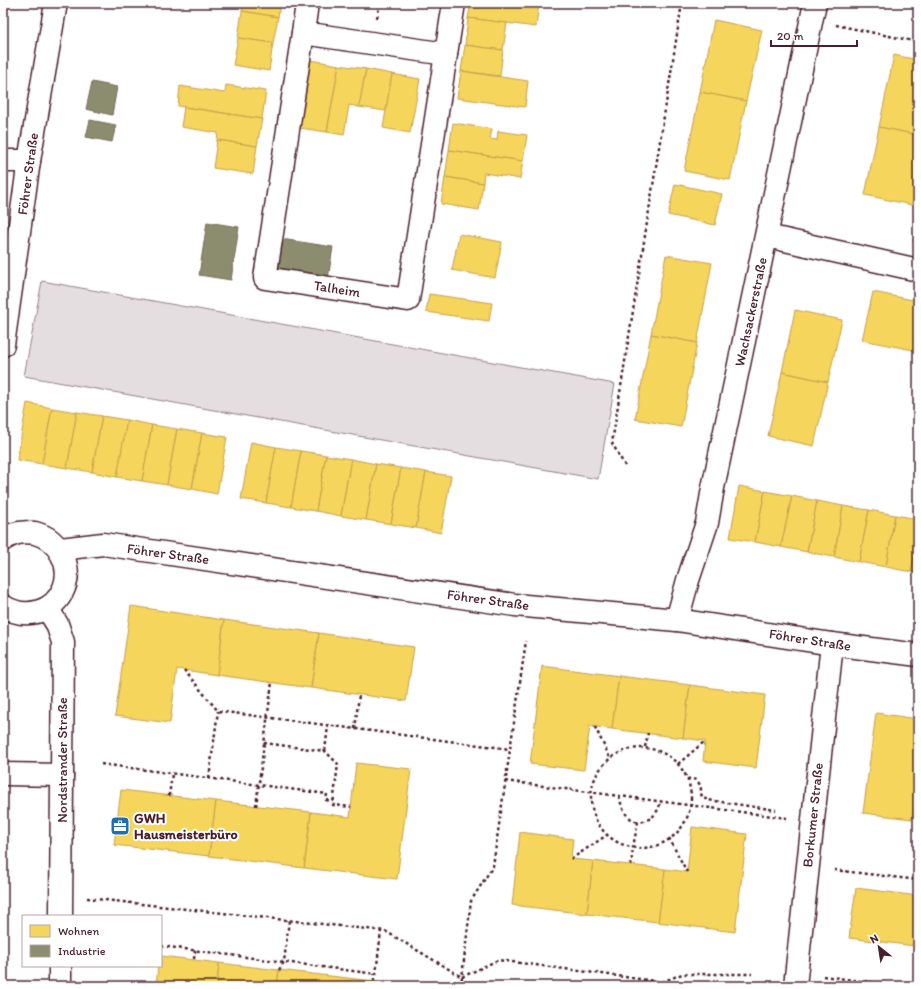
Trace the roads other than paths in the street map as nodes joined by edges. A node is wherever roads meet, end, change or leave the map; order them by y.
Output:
1 (56, 3) edge
2 (307, 3) edge
3 (454, 3) edge
4 (815, 3) edge
5 (303, 33) junction
6 (446, 54) junction
7 (3, 161) edge
8 (29, 161) junction
9 (767, 236) junction
10 (918, 270) edge
11 (3, 345) edge
12 (8, 531) edge
13 (60, 550) junction
14 (3, 606) edge
15 (48, 608) junction
16 (677, 620) junction
17 (832, 644) junction
18 (918, 655) edge
19 (3, 774) edge
20 (62, 775) junction
21 (61, 906) edge
22 (60, 967) edge
23 (60, 986) edge
24 (795, 986) edge

1 - 8 street, Föhrer Straße
2 - 5 street, Talheim
3 - 6 street, Talheim
4 - 9 street, Wachsackerstraße
5 - 6 street
5 - 6 street, Talheim
7 - 8 street
8 - 11 street, Föhrer Straße
9 - 10 street
9 - 16 street, Wachsackerstraße
12 - 13 street
13 - 15 street
13 - 16 street, Föhrer Straße
14 - 15 street
15 - 20 street, Nordstrander Straße
16 - 17 street, Föhrer Straße
17 - 18 street, Föhrer Straße
17 - 24 street, Borkumer Straße
19 - 20 street
20 - 21 street, Nordstrander Straße
22 - 23 street

